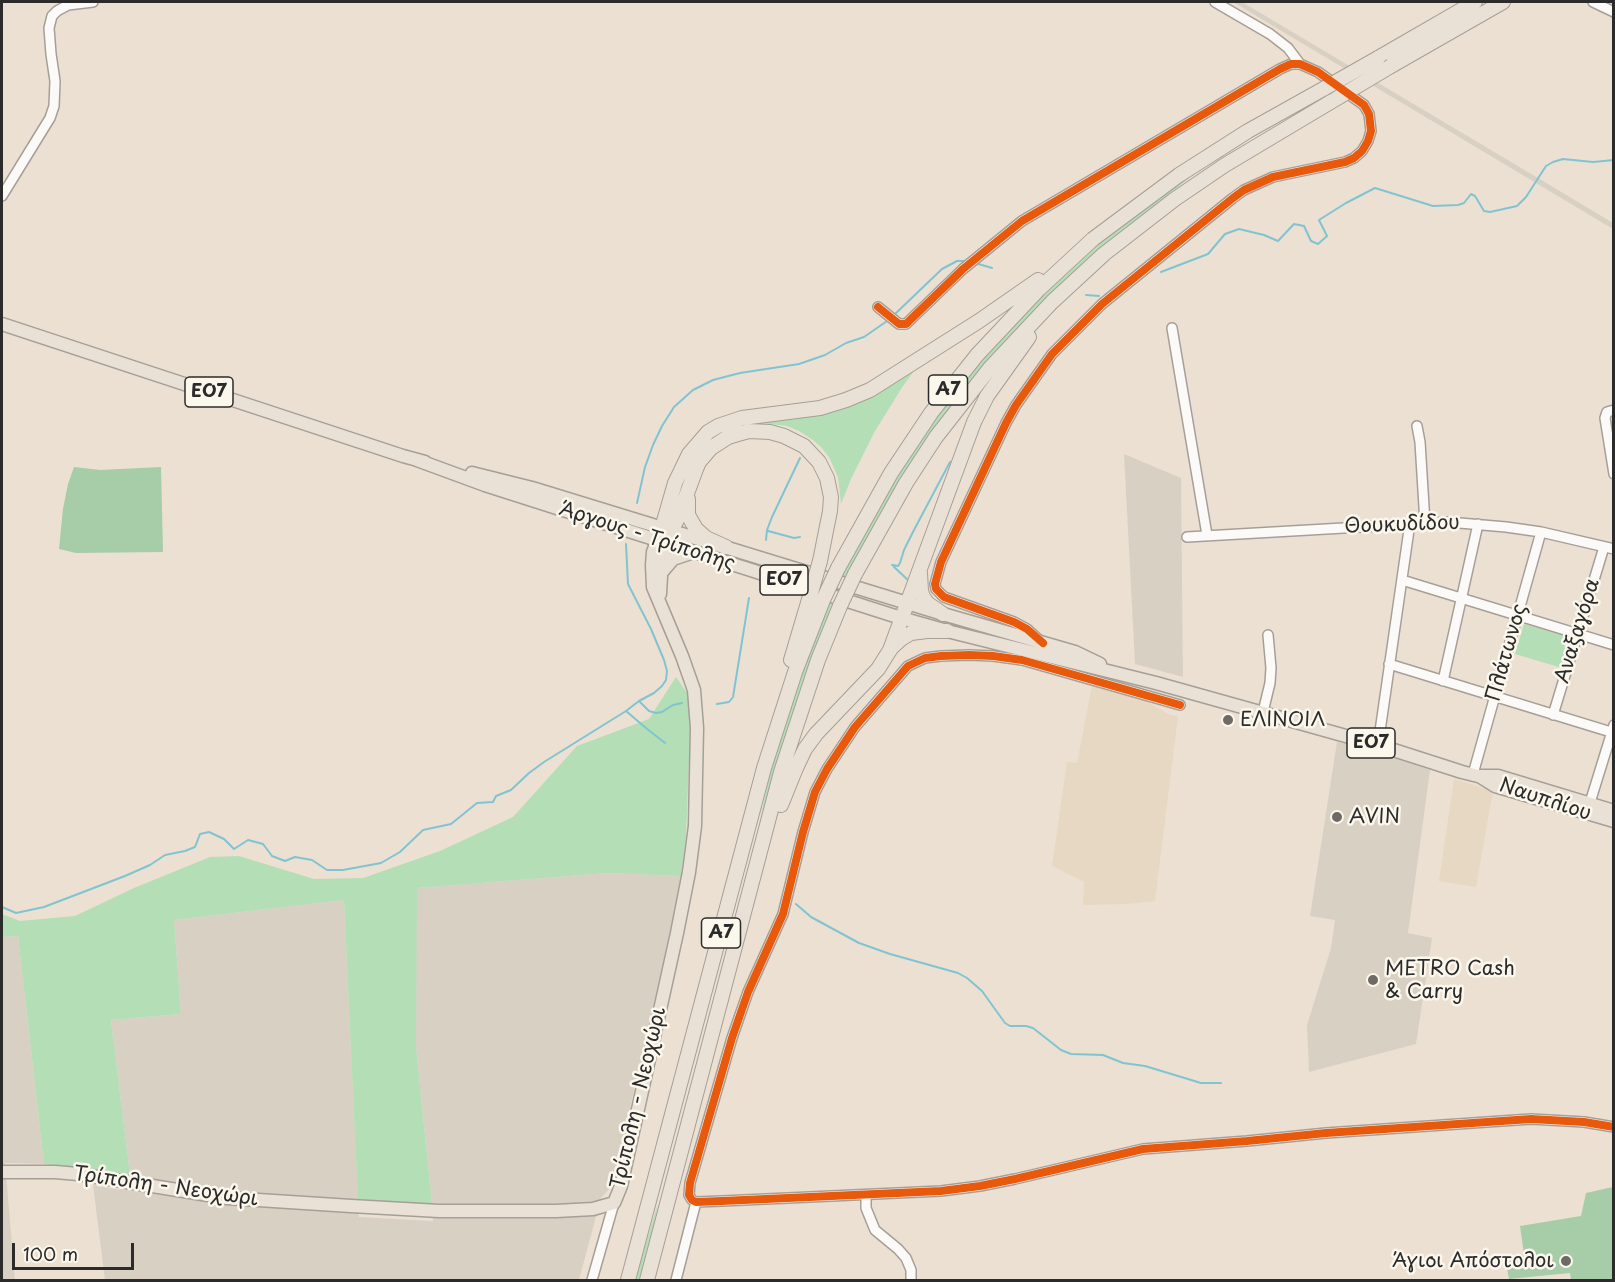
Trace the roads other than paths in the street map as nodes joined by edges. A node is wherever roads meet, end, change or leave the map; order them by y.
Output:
1 (93, 2) edge
2 (1215, 2) edge
3 (1475, 2) edge
4 (1503, 2) edge
5 (1593, 2) edge
6 (68, 3) edge
7 (1614, 12) edge
8 (1300, 64) junction
9 (2, 196) edge
10 (1093, 239) junction
11 (1064, 290) junction
12 (882, 310) dead end
13 (2, 324) edge
14 (1172, 328) dead end
15 (1614, 410) edge
16 (1417, 426) dead end
17 (1614, 474) edge
18 (688, 493) junction
19 (1410, 523) junction
20 (1425, 523) junction
21 (1478, 524) junction
22 (1541, 532) junction
23 (664, 535) junction
24 (1207, 535) junction
25 (1187, 537) dead end
26 (726, 547) junction
27 (1609, 548) edge
28 (694, 552) junction
29 (921, 568) junction
30 (660, 574) junction
31 (1402, 580) junction
32 (817, 598) junction
33 (1461, 598) junction
34 (907, 602) junction
35 (660, 603) junction
36 (943, 614) junction
37 (1517, 616) junction
38 (901, 618) junction
39 (947, 631) junction
40 (1577, 634) junction
41 (1268, 636) dead end
42 (1042, 643) junction
43 (1614, 645) edge
44 (890, 650) junction
45 (1389, 664) junction
46 (1117, 672) junction
47 (1443, 681) junction
48 (1495, 697) junction
49 (1180, 705) dead end
50 (1263, 712) junction
51 (1553, 714) junction
52 (1613, 730) edge
53 (1378, 745) junction
54 (1475, 775) junction
55 (1588, 809) junction
56 (1614, 811) edge
57 (1614, 821) edge
58 (758, 861) junction
59 (1614, 1127) edge
60 (2, 1172) edge
61 (866, 1195) junction
62 (696, 1202) junction
63 (614, 1203) junction
64 (592, 1281) edge
65 (628, 1281) edge
66 (647, 1281) edge
67 (676, 1281) edge
68 (911, 1281) edge

1 - 6 street
2 - 8 street
3 - 10 highway, Α7, bridge
4 - 11 highway, Α7, bridge
5 - 7 street
6 - 9 street
8 - 12 street
8 - 42 street
10 - 23 highway
10 - 32 highway, Α7, bridge
11 - 29 highway
11 - 58 highway, Α7, bridge
13 - 23 main road, Άργους - Τρίπολης / ΕΟ7
14 - 24 street
15 - 17 street
16 - 20 street
18 - 23 highway
18 - 26 highway
18 - 32 highway, bridge
19 - 20 street, Θουκυδίδου
19 - 24 street, Θουκυδίδου
19 - 31 street
20 - 21 street, Θουκυδίδου
21 - 22 street, Θουκυδίδου
21 - 33 street
22 - 27 street, Θουκυδίδου
22 - 37 street, Πλάτωνος
23 - 26 main road, Άργους - Τρίπολης / ΕΟ7
23 - 28 main road, Άργους - Τρίπολης / ΕΟ7
23 - 30 main road, Τρίπολη - Νεοχώρι
23 - 35 main road, Τρίπολη - Νεοχώρι
24 - 25 street, Θουκυδίδου
26 - 34 main road, Άργους - Τρίπολης / ΕΟ7
27 - 40 street, Αναξαγόρα
28 - 30 main road
28 - 38 main road, Άργους - Τρίπολης / ΕΟ7
29 - 34 highway
29 - 36 highway
30 - 35 main road, Τρίπολη - Νεοχώρι
31 - 33 street
31 - 45 street
32 - 65 highway, Α7
33 - 37 street
33 - 47 street
34 - 36 main road, Άργους - Τρίπολης / ΕΟ7
34 - 38 highway
35 - 63 main road, Τρίπολη - Νεοχώρι
36 - 42 main road, Ναυπλίου / ΕΟ7
37 - 40 street
37 - 48 street, Πλάτωνος
38 - 39 main road, Άργους - Τρίπολης / ΕΟ7
38 - 44 highway
39 - 44 highway
39 - 46 main road, Ναυπλίου / ΕΟ7
40 - 43 street
40 - 51 street, Αναξαγόρα
41 - 50 street
42 - 46 main road, Ναυπλίου / ΕΟ7
44 - 58 highway
45 - 47 street
45 - 53 street
46 - 50 main road, Ναυπλίου / ΕΟ7
47 - 48 street
48 - 51 street
48 - 54 street, Πλάτωνος
49 - 62 street
50 - 53 main road, Ναυπλίου / ΕΟ7
51 - 52 street
52 - 55 street
53 - 54 main road, Ναυπλίου / ΕΟ7
54 - 55 main road, Ναυπλίου / ΕΟ7
55 - 56 main road, Ναυπλίου / ΕΟ7
55 - 57 main road, Ναυπλίου / ΕΟ7
58 - 66 highway, Α7
59 - 61 street
60 - 63 main road, Τρίπολη - Νεοχώρι
61 - 62 street
61 - 68 street
62 - 67 street
63 - 64 street

